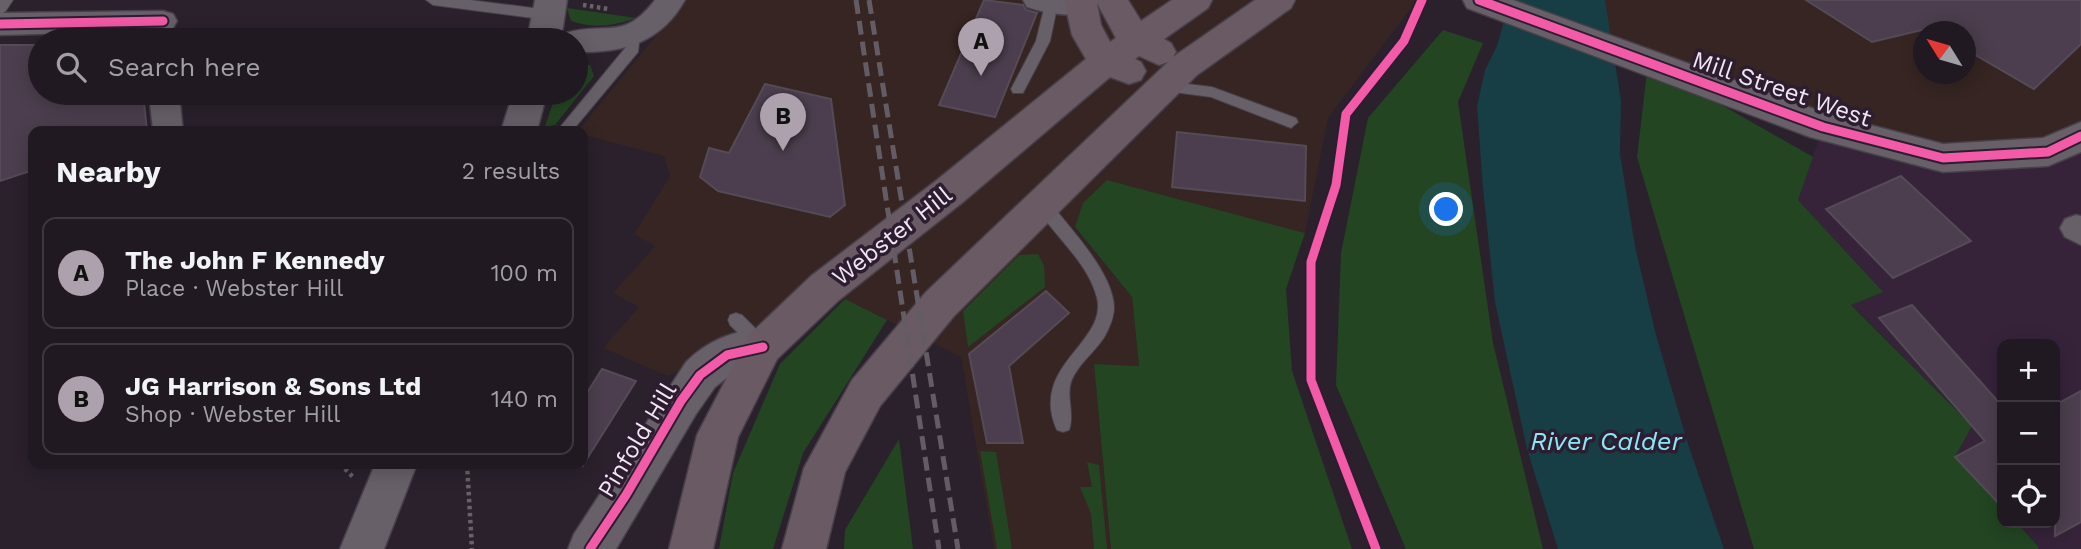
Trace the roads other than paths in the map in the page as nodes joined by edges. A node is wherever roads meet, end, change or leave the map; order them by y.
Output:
1 (6, 0) edge
2 (433, 0) edge
3 (671, 0) edge
4 (1279, 0) edge
5 (1479, 0) edge
6 (1072, 1) edge
7 (1184, 1) edge
8 (0, 9) edge
9 (164, 20) edge
10 (0, 24) edge
11 (549, 27) edge
12 (633, 35) junction
13 (588, 41) edge
14 (1122, 50) junction
15 (1174, 76) junction
16 (1018, 89) dead end
17 (1212, 92) junction
18 (588, 102) edge
19 (165, 105) edge
20 (527, 105) edge
21 (586, 105) edge
22 (1290, 122) dead end
23 (167, 126) edge
24 (520, 126) edge
25 (568, 126) edge
26 (2081, 136) edge
27 (1042, 203) junction
28 (749, 333) junction
29 (1063, 424) dead end
30 (394, 469) edge
31 (362, 549) edge
32 (590, 549) edge
33 (691, 549) edge
34 (804, 549) edge

1 - 8 lane
2 - 11 lane
3 - 12 street
4 - 15 highway
5 - 26 street, Mill Street West
6 - 14 highway
6 - 16 lane
7 - 14 highway, Webster Hill
9 - 10 street
12 - 13 street
12 - 18 lane
14 - 15 highway
14 - 28 highway, Webster Hill
15 - 17 lane
15 - 17 lane
15 - 27 highway
17 - 22 lane
19 - 23 street
20 - 24 street
21 - 25 lane
27 - 29 lane
27 - 34 highway
28 - 32 street, Pinfold Hill
28 - 33 highway, Webster Hill
30 - 31 street

